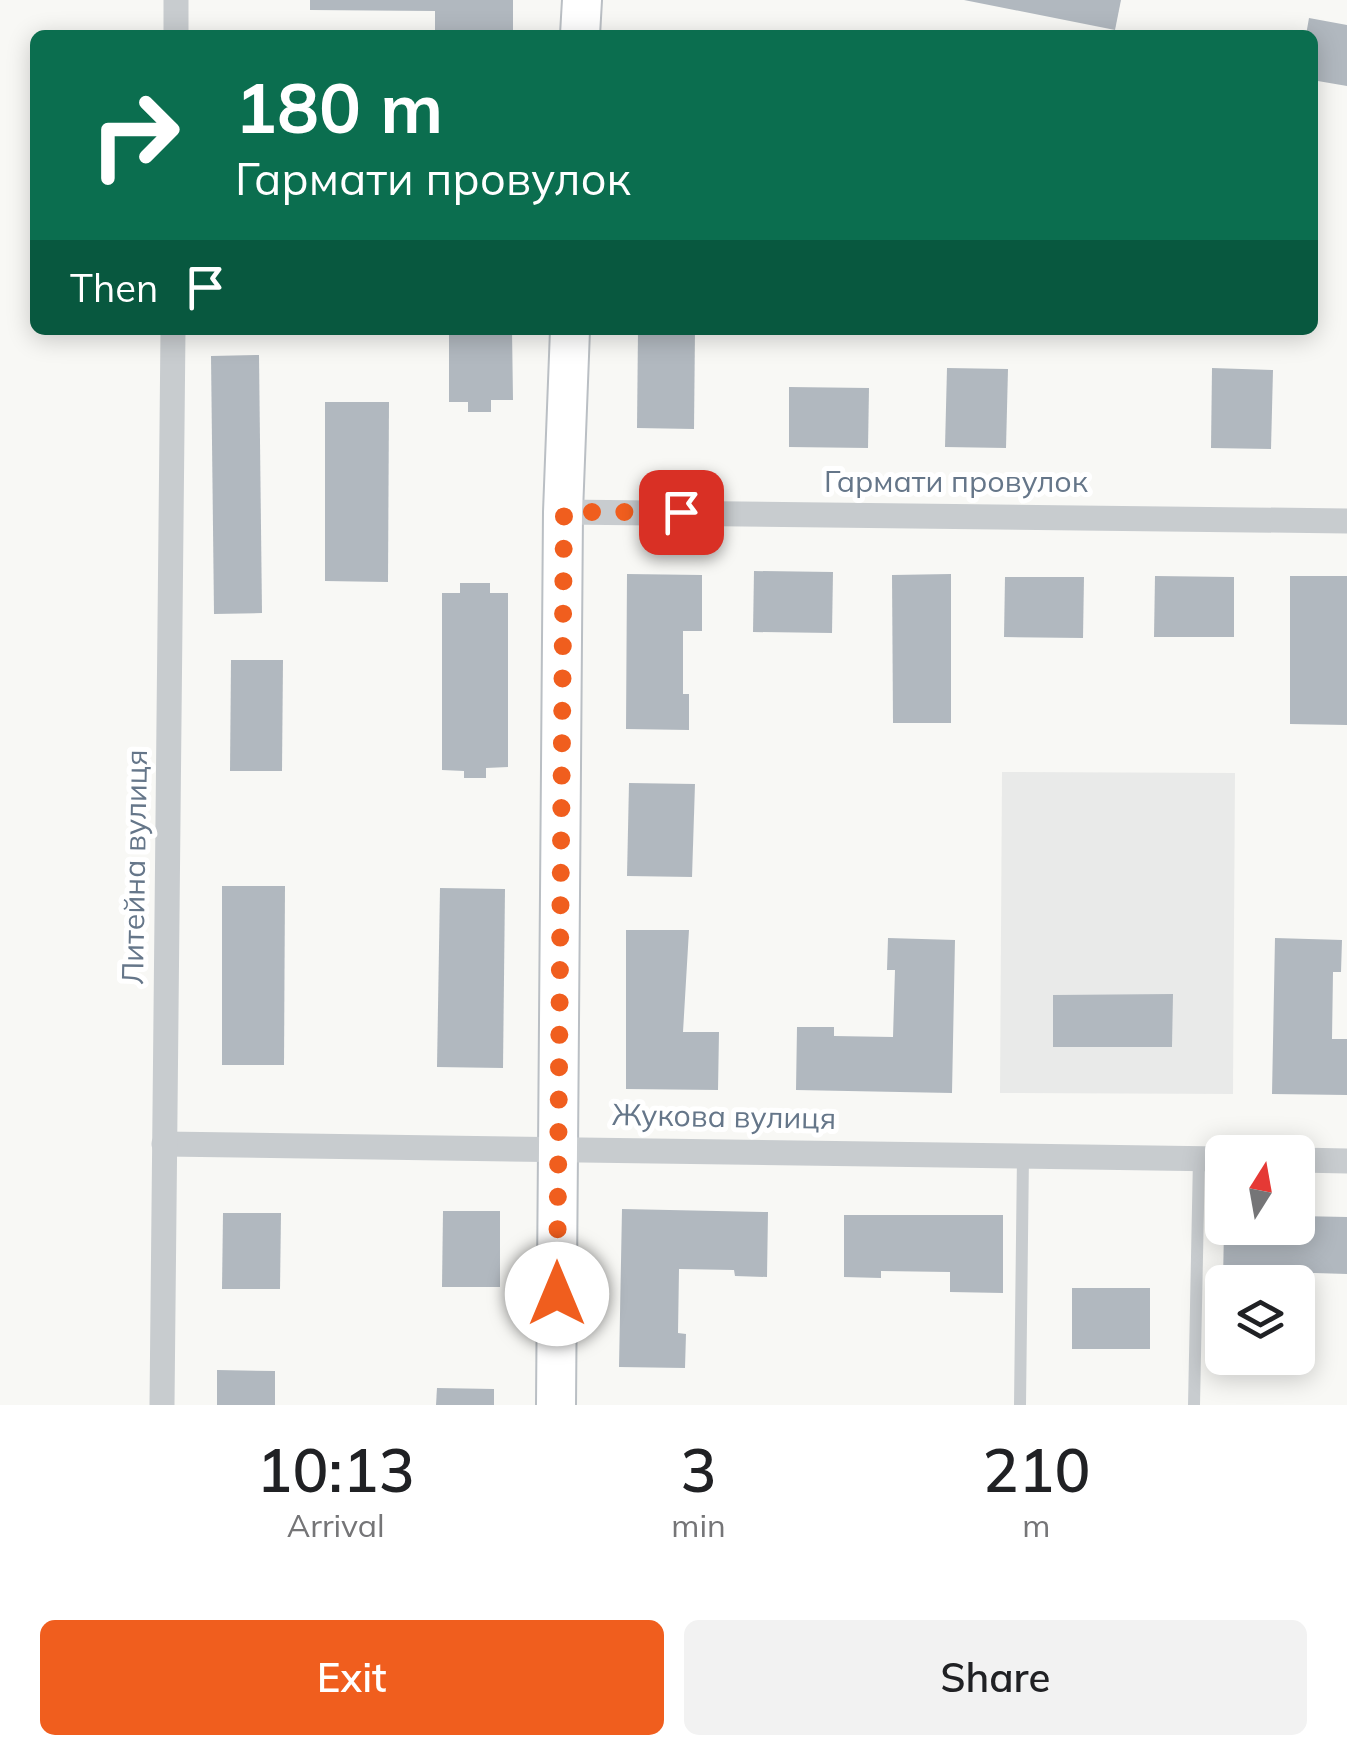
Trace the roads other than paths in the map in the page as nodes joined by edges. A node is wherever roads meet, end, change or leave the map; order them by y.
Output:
1 (176, 0) edge
2 (582, 0) edge
3 (176, 30) edge
4 (580, 30) edge
5 (173, 335) edge
6 (570, 335) edge
7 (564, 512) junction
8 (1347, 522) edge
9 (164, 1144) junction
10 (558, 1147) junction
11 (1023, 1155) junction
12 (1205, 1158) edge
13 (1315, 1160) edge
14 (1347, 1161) edge
15 (1205, 1245) edge
16 (162, 1405) edge
17 (556, 1405) edge
18 (1020, 1405) edge
19 (1194, 1405) edge

1 - 3 street
2 - 4 street
5 - 9 street, Литейна вулиця
6 - 7 street
7 - 8 street, Гармати провулок
7 - 10 street
9 - 10 street, Жукова вулиця
9 - 16 street, Литейна вулиця
10 - 11 street, Жукова вулиця
10 - 17 street
11 - 12 street, Жукова вулиця
11 - 18 lane
13 - 14 street
15 - 19 lane

